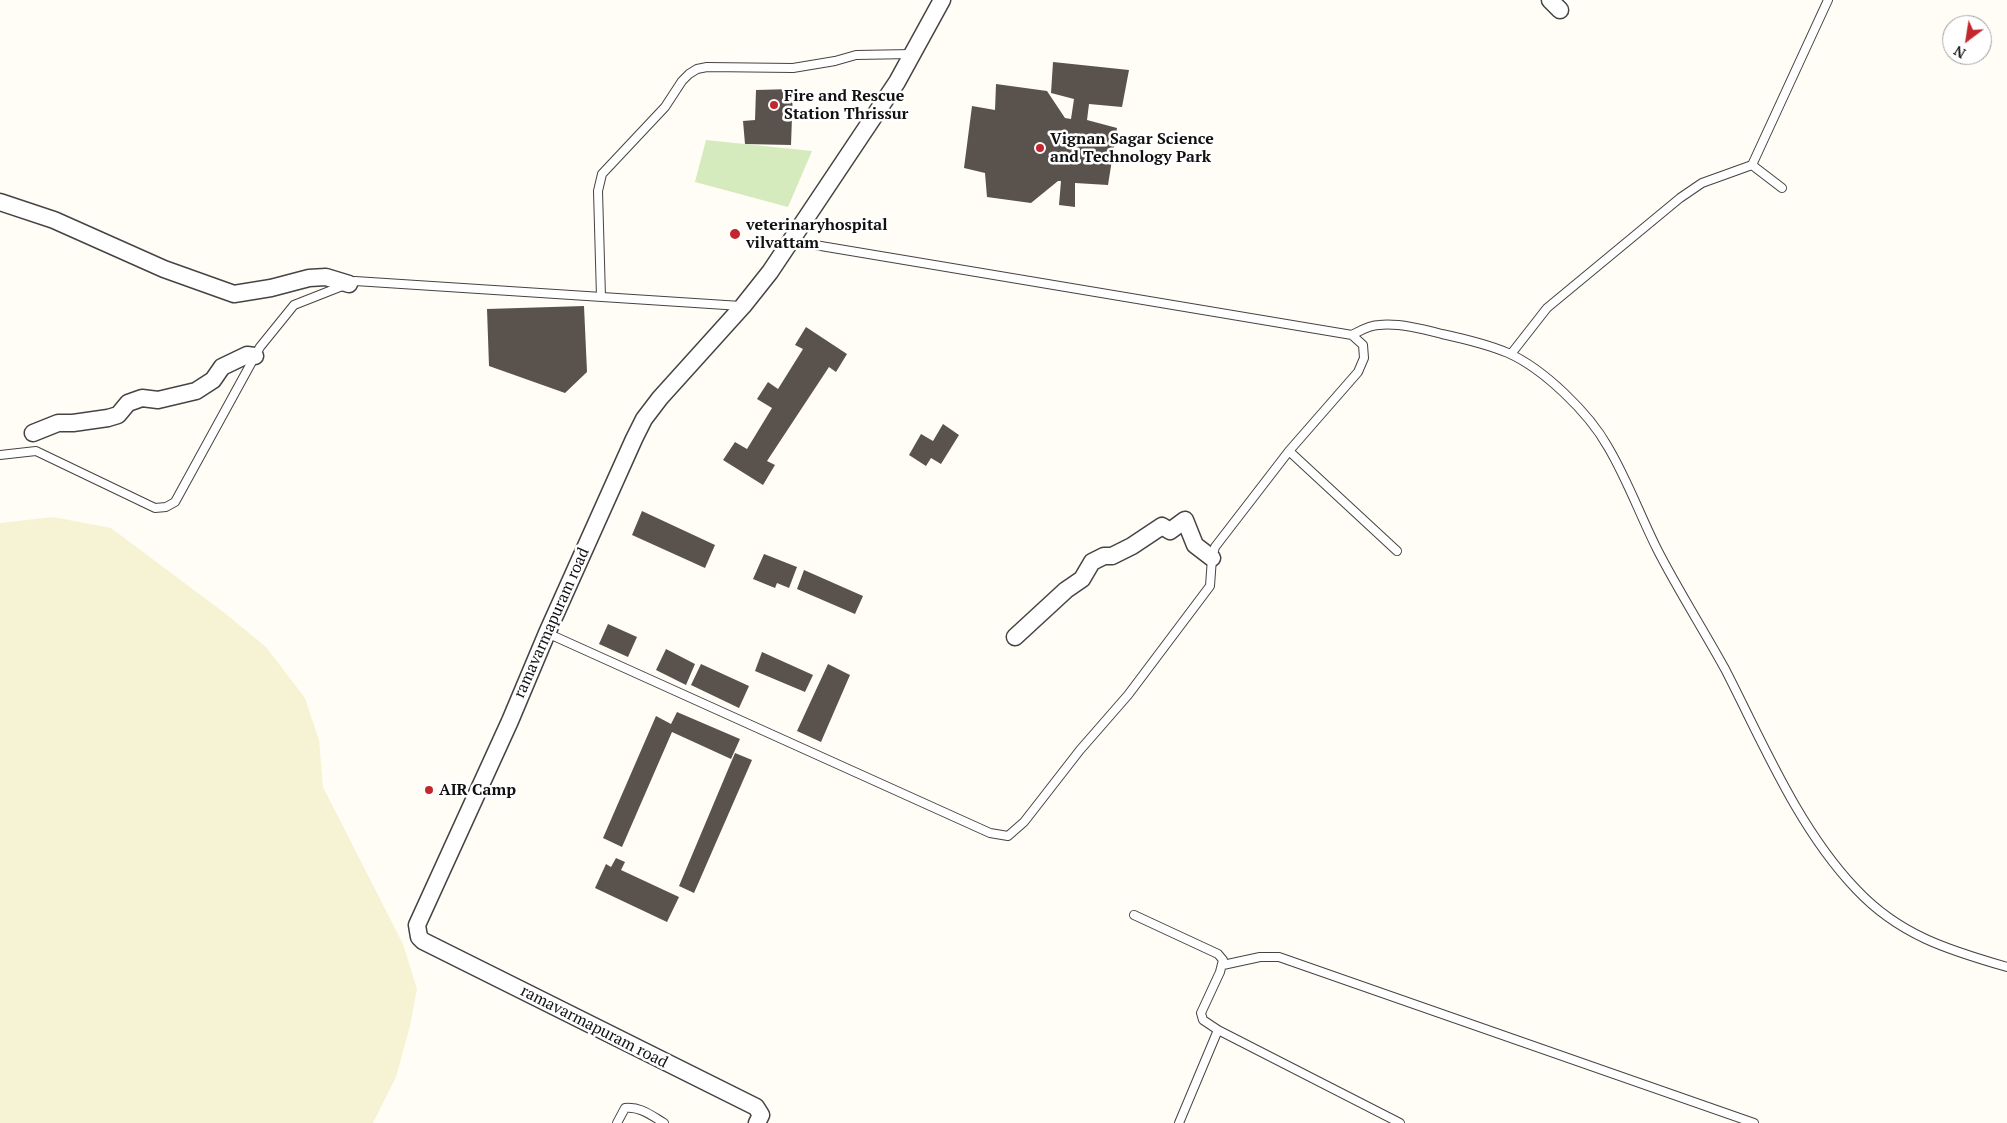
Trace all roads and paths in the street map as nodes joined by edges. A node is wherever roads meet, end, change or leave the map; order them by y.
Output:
1 (942, 0) edge
2 (1828, 0) edge
3 (912, 54) junction
4 (1752, 165) junction
5 (1782, 188) dead end
6 (0, 202) edge
7 (790, 241) junction
8 (349, 284) junction
9 (601, 297) junction
10 (743, 306) junction
11 (1352, 335) junction
12 (1511, 354) junction
13 (255, 356) junction
14 (33, 433) dead end
15 (1289, 452) junction
16 (0, 455) edge
17 (1397, 551) dead end
18 (1212, 558) junction
19 (546, 633) junction
20 (1015, 637) dead end
21 (1134, 915) dead end
22 (1222, 965) junction
23 (2007, 967) edge
24 (1218, 1030) junction
25 (617, 1123) edge
26 (664, 1123) edge
27 (757, 1123) edge
28 (1179, 1123) edge
29 (1400, 1123) edge
30 (1754, 1123) edge

1 - 3 street, ramavarmapuram road
2 - 4 lane
3 - 7 street, ramavarmapuram road
3 - 9 lane
4 - 5 lane
4 - 12 lane
6 - 8 street
7 - 10 street, ramavarmapuram road
7 - 11 lane
8 - 9 lane
8 - 13 lane
9 - 10 lane
10 - 19 street, ramavarmapuram road
11 - 12 lane
11 - 15 lane
12 - 23 lane
13 - 14 street
13 - 16 lane
15 - 17 lane
15 - 18 lane
18 - 19 lane
18 - 20 street
19 - 27 street, ramavarmapuram road
21 - 22 lane
22 - 24 lane
22 - 30 lane
24 - 28 lane
24 - 29 lane
25 - 26 lane

